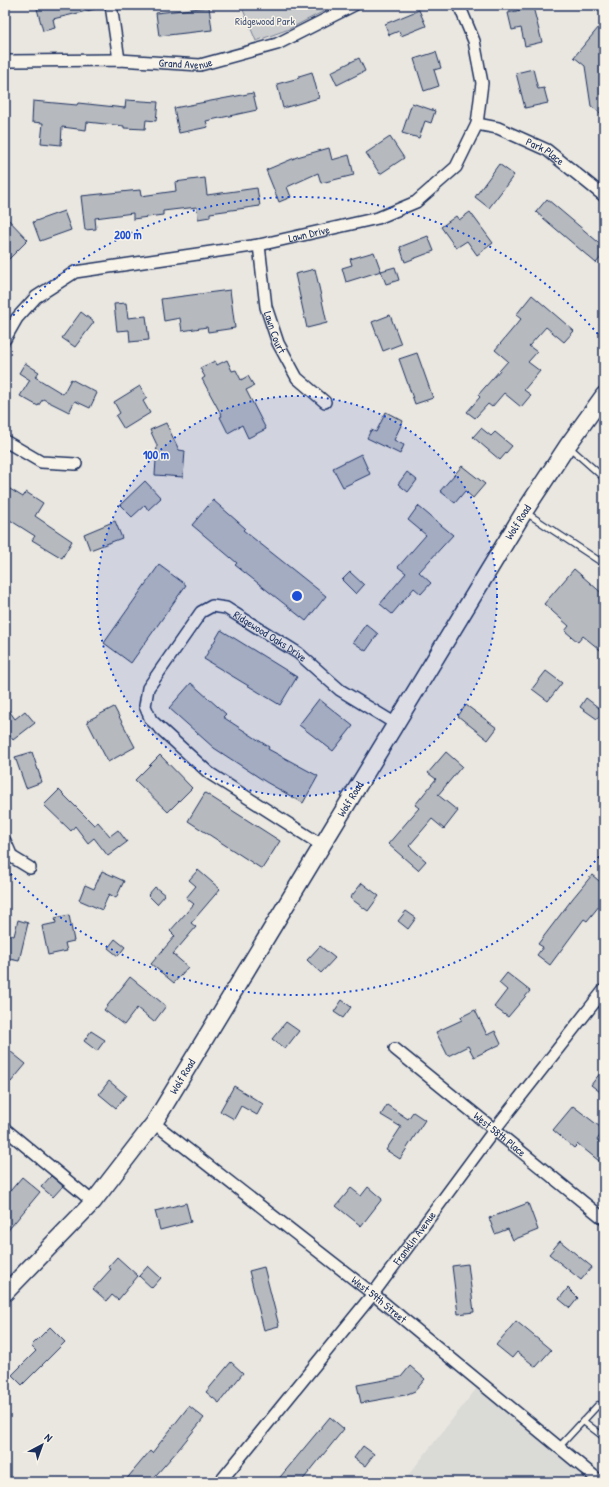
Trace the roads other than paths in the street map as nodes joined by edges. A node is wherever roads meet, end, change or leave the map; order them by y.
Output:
1 (111, 5) edge
2 (354, 5) edge
3 (459, 5) edge
4 (119, 60) junction
5 (5, 63) edge
6 (477, 124) junction
7 (604, 196) edge
8 (259, 245) junction
9 (5, 339) edge
10 (604, 394) edge
11 (325, 402) dead end
12 (5, 441) edge
13 (568, 445) junction
14 (76, 464) dead end
15 (604, 478) edge
16 (524, 512) junction
17 (604, 564) edge
18 (396, 724) junction
19 (5, 841) edge
20 (323, 846) junction
21 (30, 868) dead end
22 (604, 990) edge
23 (395, 1049) dead end
24 (154, 1123) junction
25 (5, 1129) edge
26 (495, 1129) junction
27 (93, 1202) junction
28 (604, 1219) edge
29 (7, 1289) edge
30 (373, 1294) junction
31 (604, 1410) edge
32 (583, 1420) junction
33 (604, 1437) edge
34 (559, 1447) junction
35 (220, 1482) edge
36 (601, 1482) edge

1 - 4 street
2 - 4 street, Grand Avenue
3 - 6 street, Lawn Drive
4 - 5 street, Grand Avenue
6 - 7 street, Park Place
6 - 8 street, Lawn Drive
8 - 9 street, Lawn Drive
8 - 11 street, Lawn Court
10 - 13 main road, Wolf Road
12 - 14 street
13 - 15 lane
13 - 16 main road, Wolf Road
16 - 17 lane
16 - 18 main road, Wolf Road
18 - 20 main road, Wolf Road
18 - 20 street, Ridgewood Oaks Drive
19 - 21 street
20 - 24 main road, Wolf Road
22 - 26 street, Franklin Avenue
23 - 26 street, West 58th Place
24 - 27 main road, Wolf Road
24 - 30 street, West 59th Street
25 - 27 street
26 - 28 street, West 58th Place
26 - 30 street, Franklin Avenue
27 - 29 main road, Wolf Road
30 - 34 street, West 59th Street
30 - 35 street, Franklin Avenue
31 - 32 lane
32 - 33 lane
32 - 34 lane
34 - 36 street, West 59th Street

